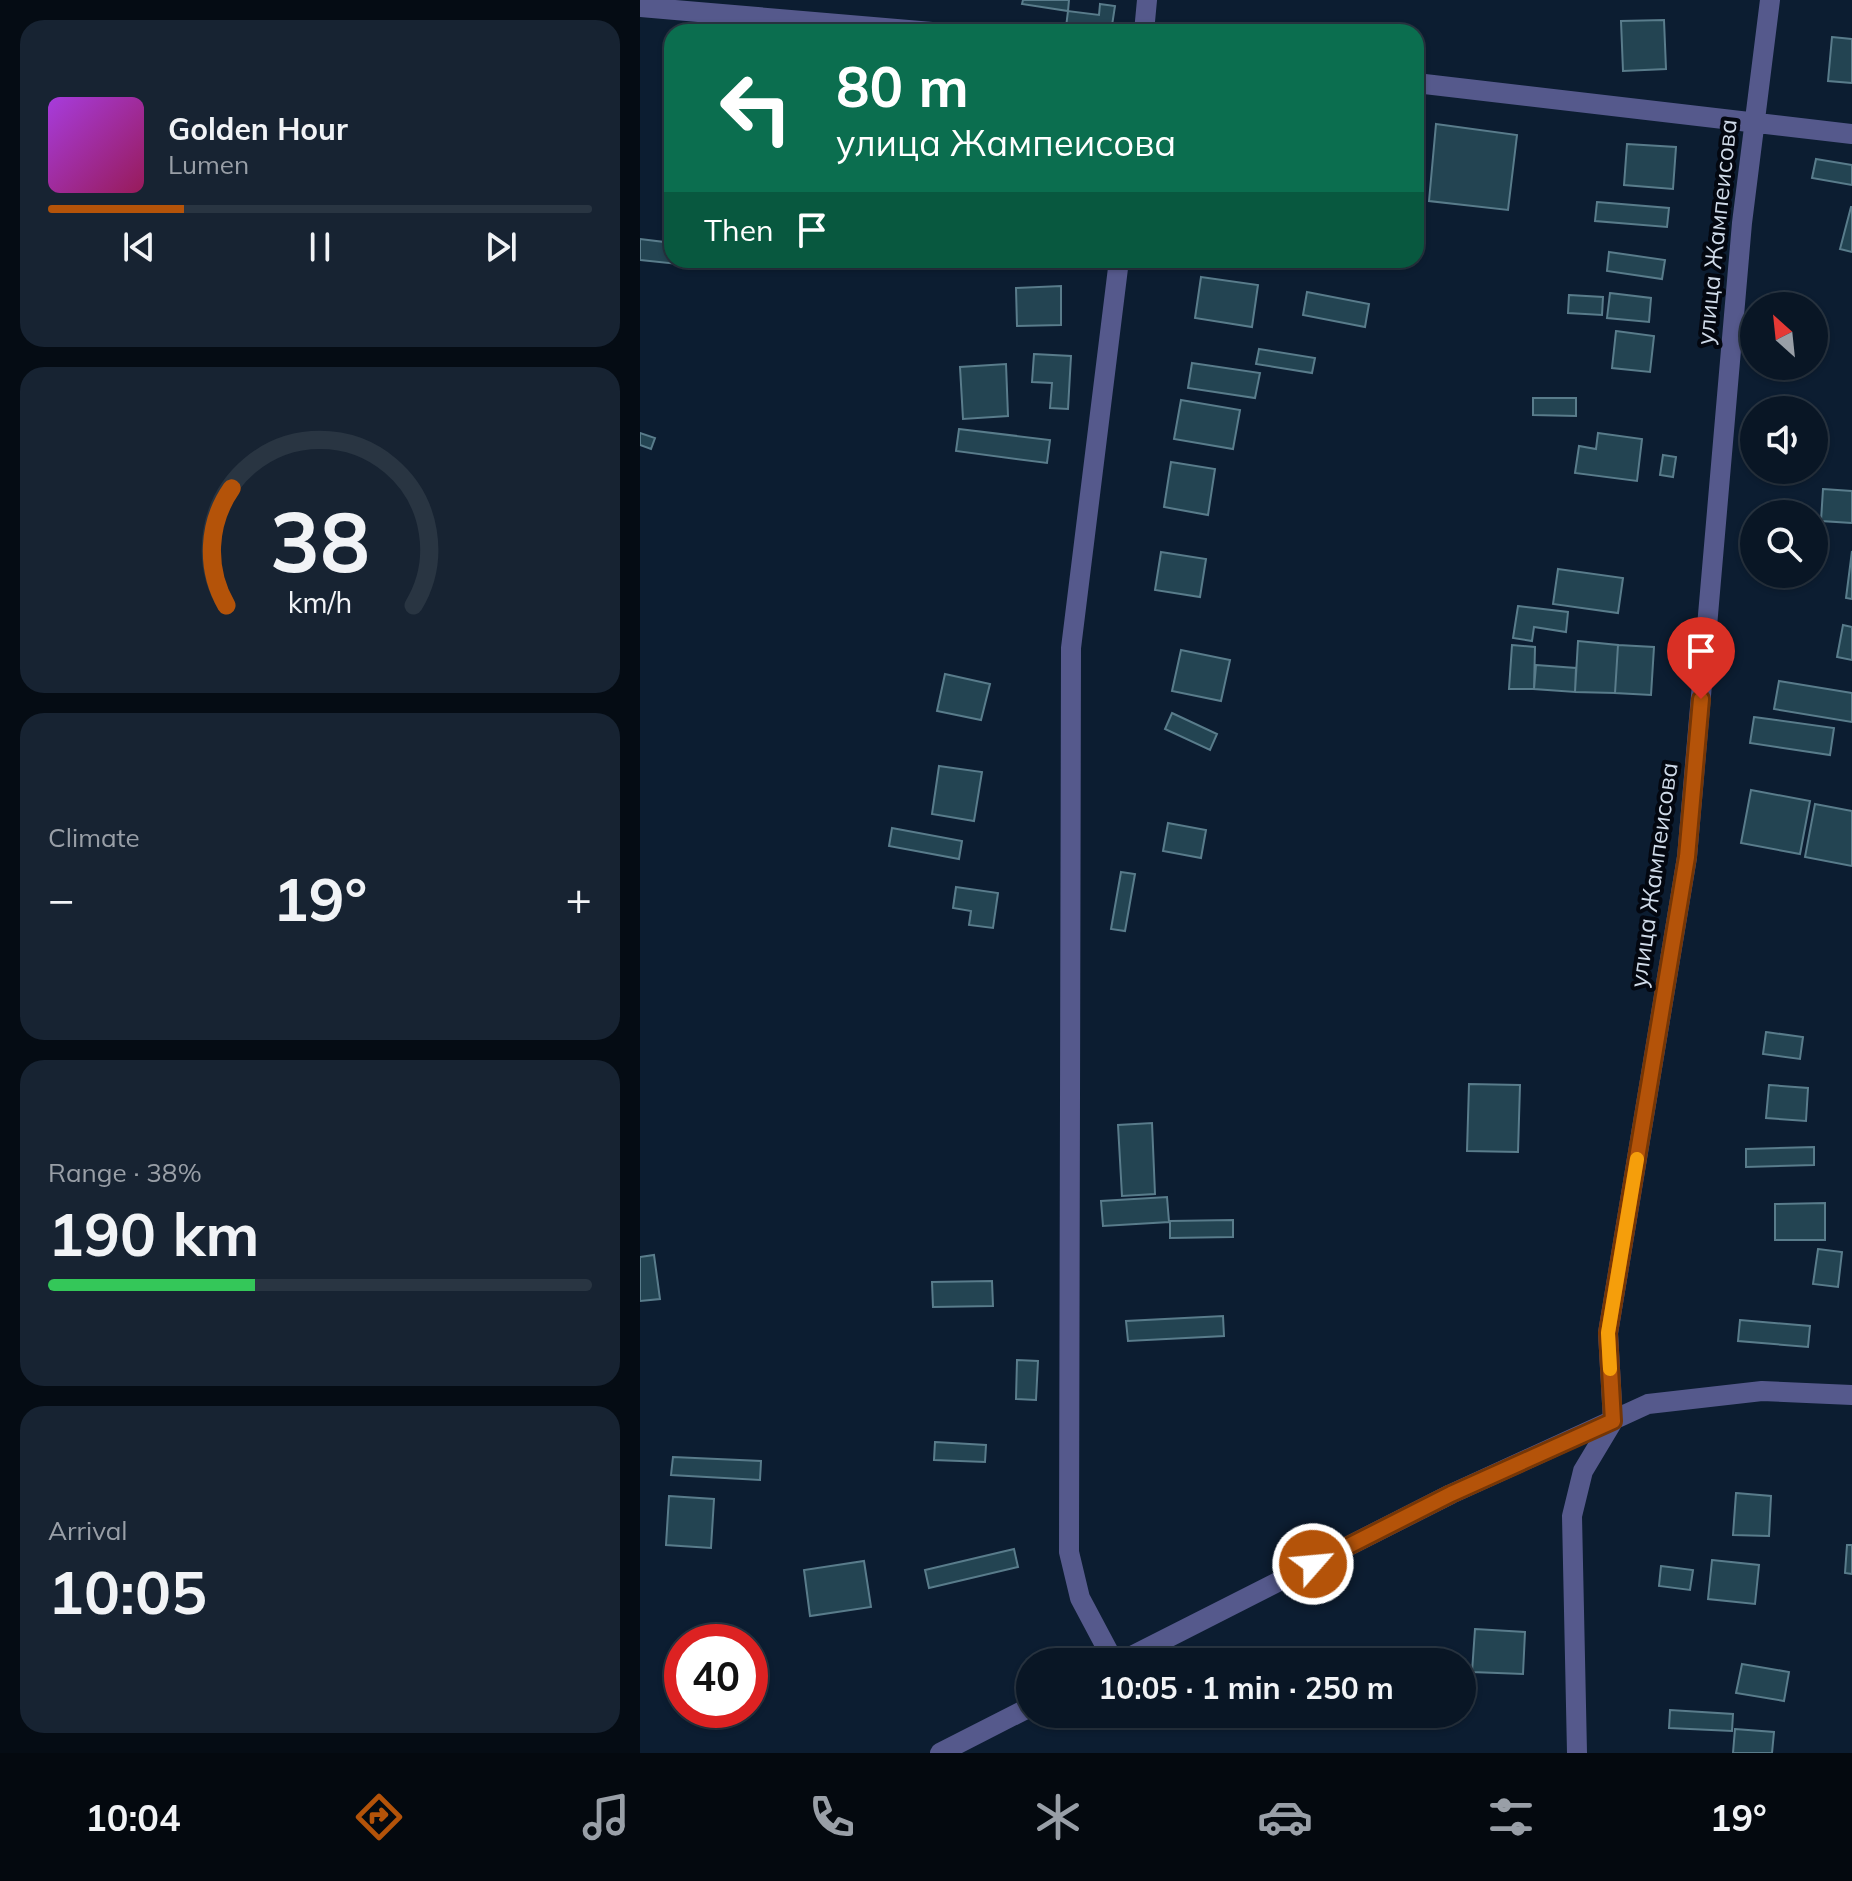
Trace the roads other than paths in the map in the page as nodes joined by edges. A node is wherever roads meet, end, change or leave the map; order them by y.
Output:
1 (1147, 0) edge
2 (1770, 0) edge
3 (640, 7) edge
4 (839, 24) edge
5 (1145, 24) edge
6 (1424, 84) edge
7 (1754, 124) junction
8 (1852, 134) edge
9 (1118, 268) edge
10 (1852, 1395) edge
11 (1613, 1421) junction
12 (1109, 1648) edge
13 (1145, 1648) edge
14 (1016, 1714) edge
15 (940, 1753) edge
16 (1577, 1753) edge

1 - 5 street
2 - 7 street, улица Жампеисова
3 - 4 street
6 - 7 street
7 - 8 street
7 - 11 street, улица Жампеисова
9 - 12 street
10 - 11 street
11 - 13 street
11 - 16 street
14 - 15 street

